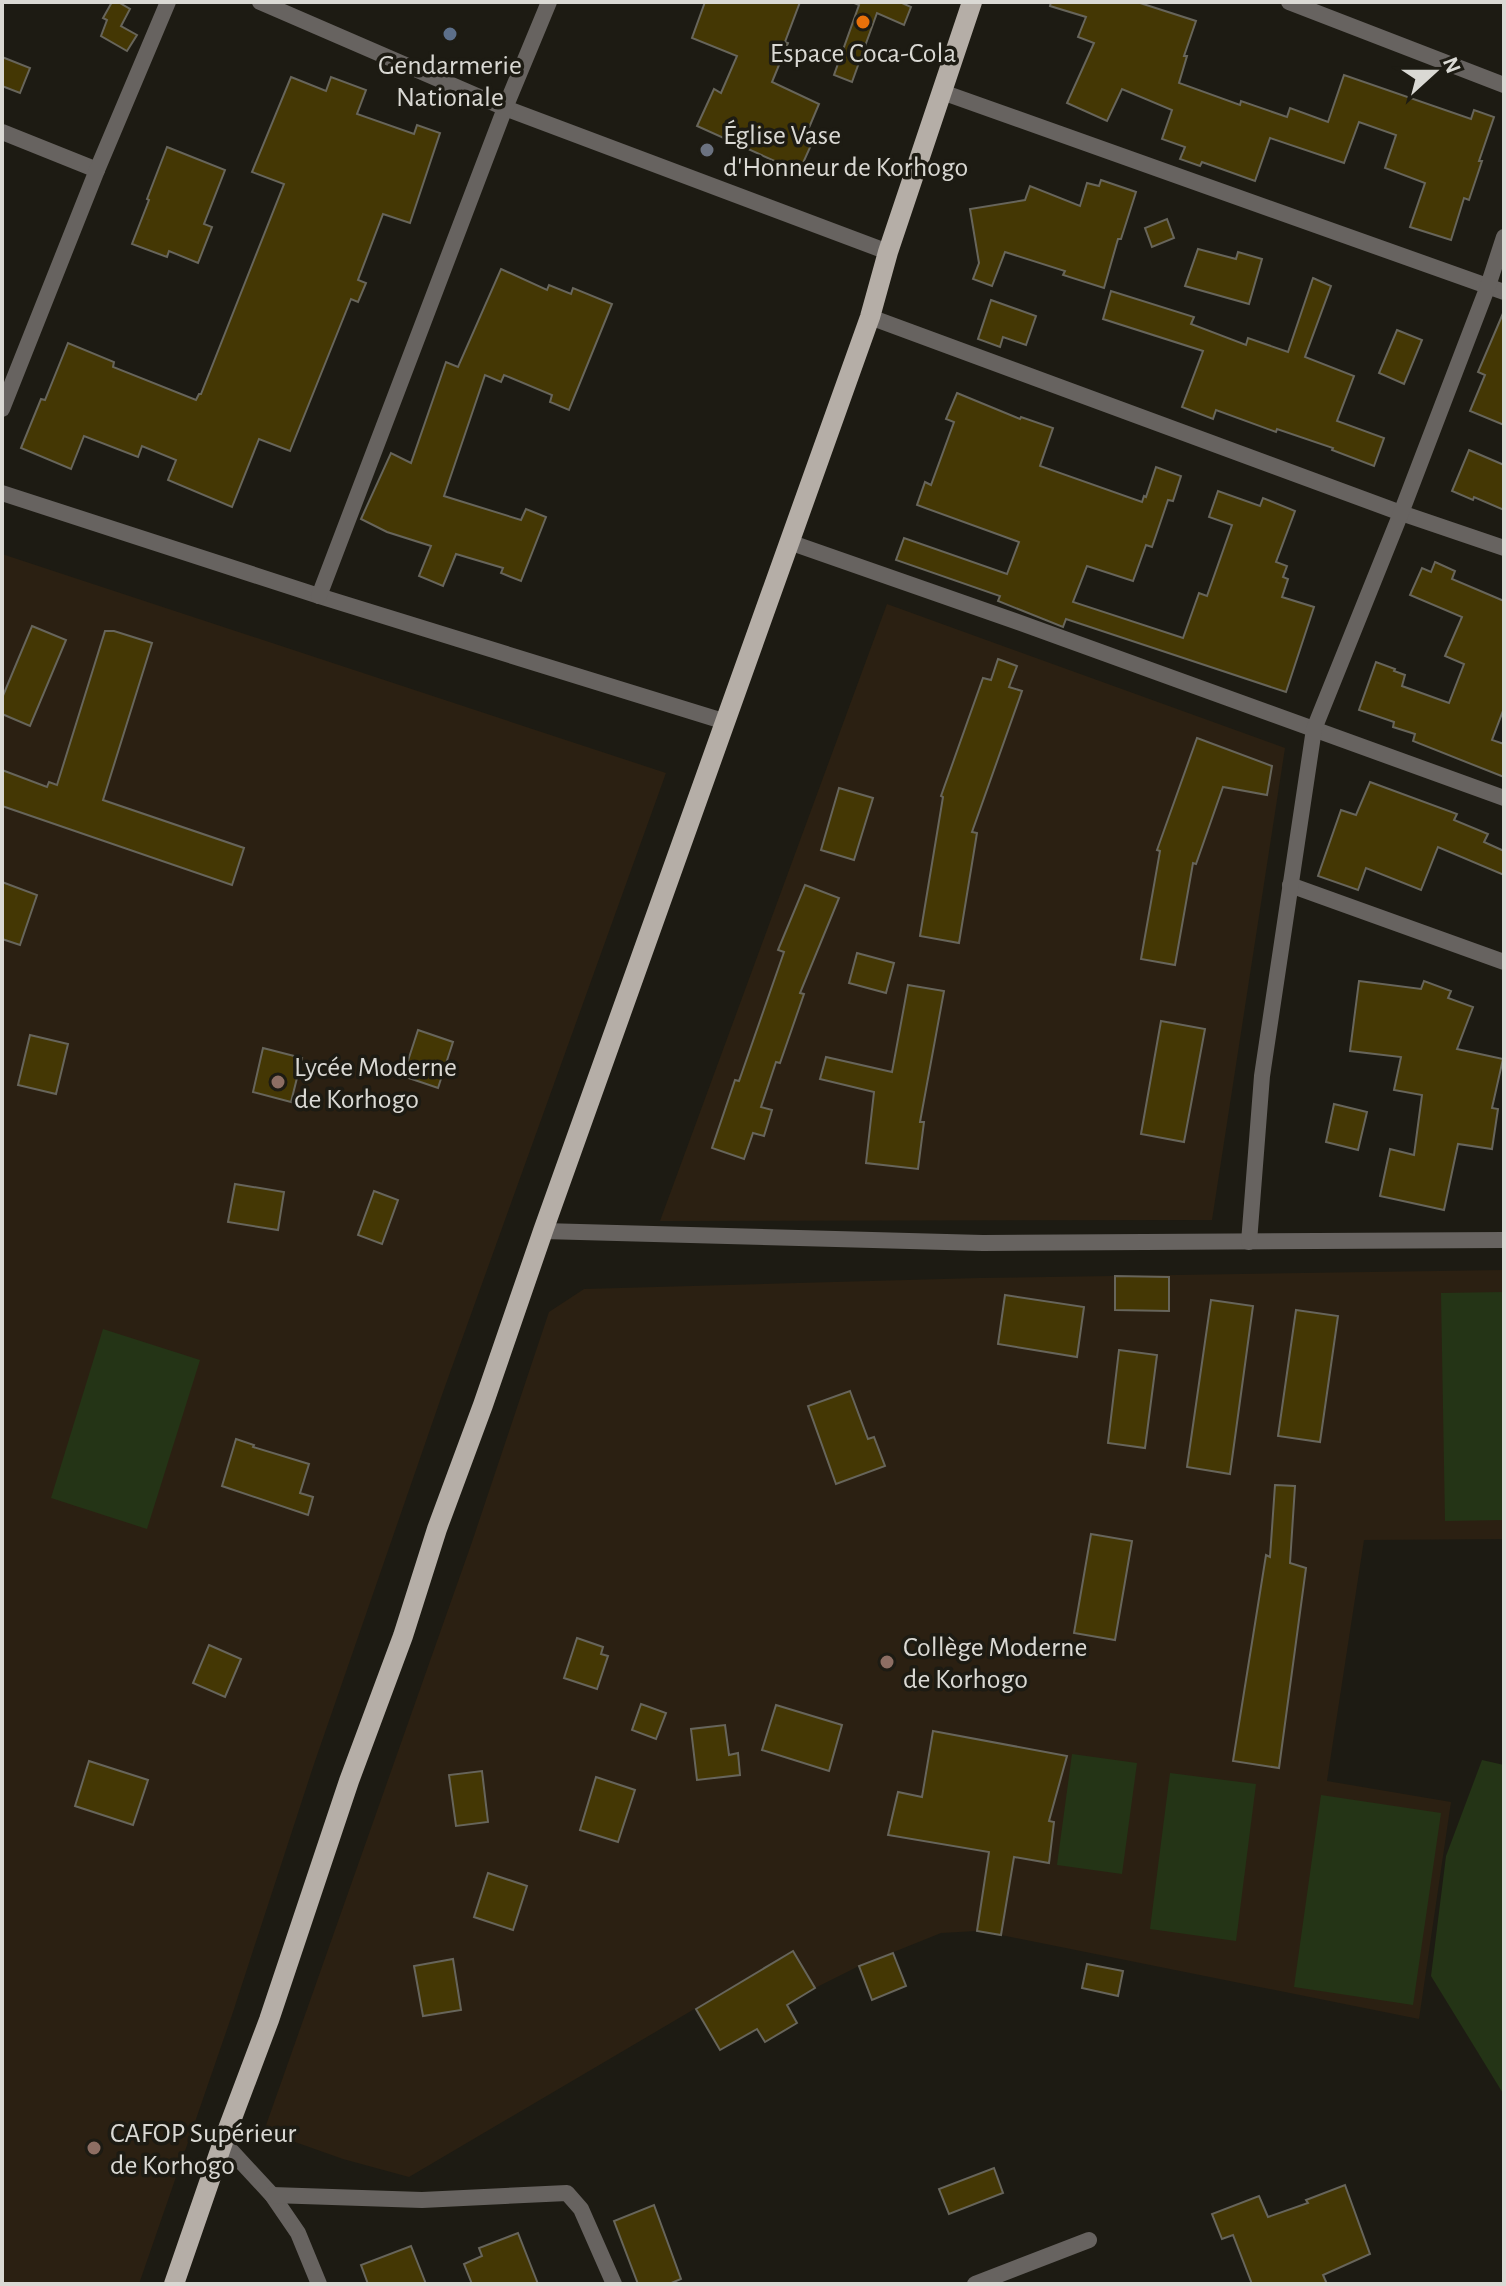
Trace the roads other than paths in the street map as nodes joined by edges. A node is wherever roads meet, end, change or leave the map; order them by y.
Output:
1 (168, 2) edge
2 (260, 2) edge
3 (549, 2) edge
4 (972, 2) edge
5 (1289, 2) edge
6 (1504, 85) edge
7 (942, 92) junction
8 (505, 108) junction
9 (2, 132) edge
10 (97, 170) junction
11 (1504, 237) edge
12 (888, 252) junction
13 (1496, 289) edge
14 (870, 317) junction
15 (2, 409) edge
16 (2, 493) edge
17 (1401, 513) junction
18 (789, 542) junction
19 (1504, 548) edge
20 (319, 596) junction
21 (726, 722) junction
22 (1314, 729) junction
23 (1504, 798) edge
24 (1290, 885) junction
25 (1504, 962) edge
26 (543, 1231) junction
27 (1504, 1240) edge
28 (1249, 1242) junction
29 (223, 2142) junction
30 (272, 2195) junction
31 (1089, 2240) dead end
32 (174, 2284) edge
33 (319, 2284) edge
34 (614, 2284) edge
35 (975, 2284) edge

1 - 10 street
2 - 8 street
3 - 8 street
4 - 7 main road
5 - 6 street
7 - 12 main road
7 - 13 street
8 - 12 street
8 - 20 street
9 - 10 street
10 - 15 street
11 - 13 street
12 - 14 main road
13 - 17 street
14 - 17 street
14 - 18 main road
16 - 20 street
17 - 19 street
17 - 22 street
18 - 21 main road
18 - 22 street
20 - 21 street
21 - 26 main road
22 - 23 street
22 - 24 street
24 - 25 street
24 - 28 street
26 - 28 street
26 - 29 main road
27 - 28 street
29 - 30 street
29 - 32 main road
30 - 33 street
30 - 34 street
31 - 35 street

